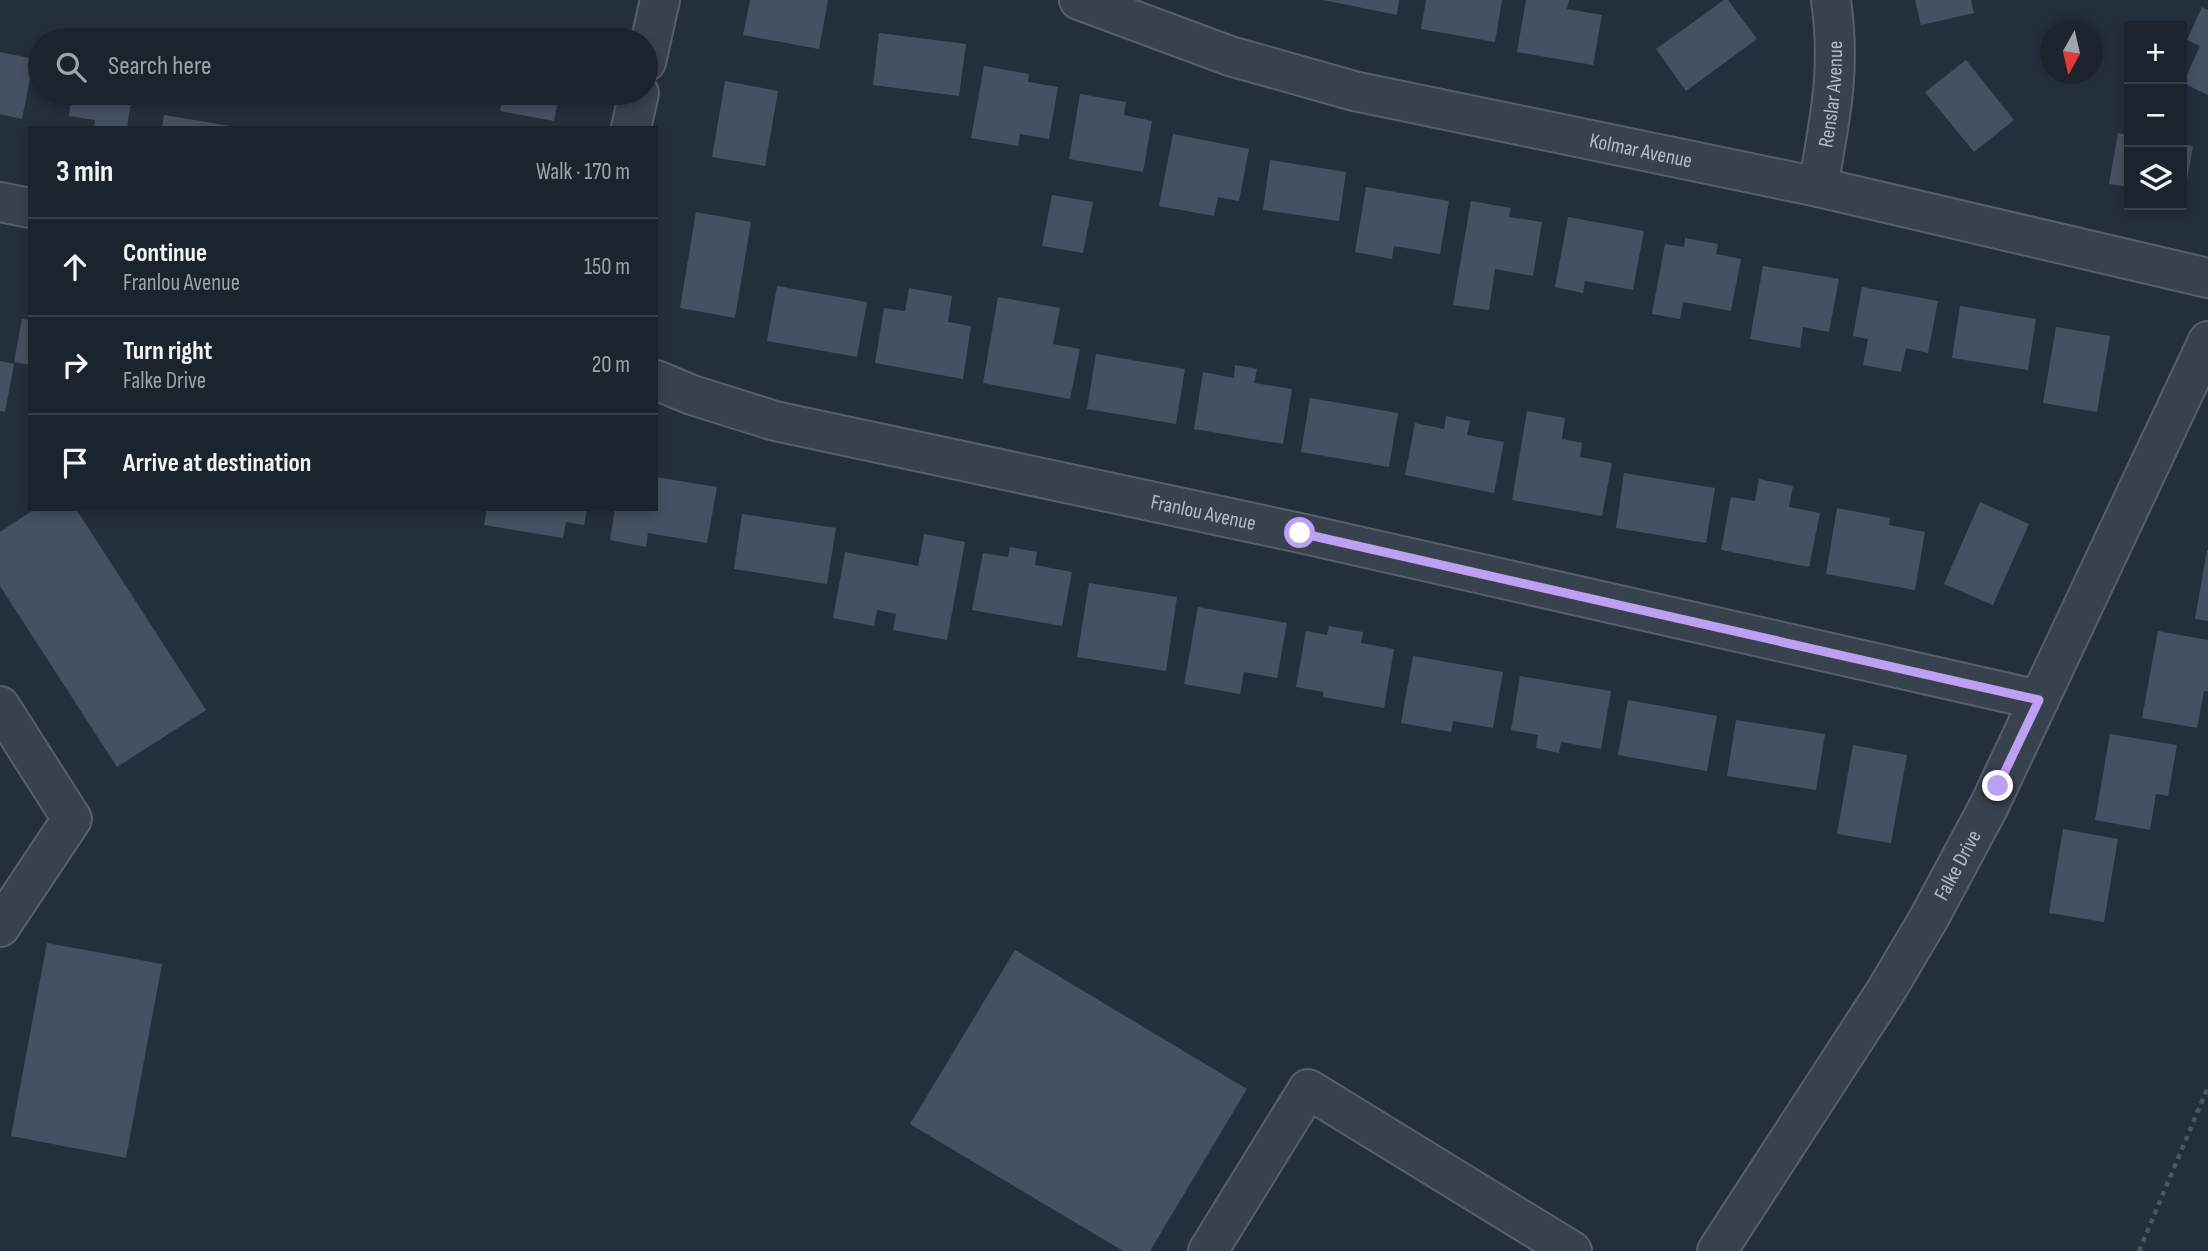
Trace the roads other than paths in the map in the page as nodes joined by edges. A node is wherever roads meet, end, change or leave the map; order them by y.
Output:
1 (660, 0) edge
2 (1079, 0) edge
3 (1831, 0) edge
4 (654, 28) edge
5 (636, 105) edge
6 (631, 126) edge
7 (1818, 187) junction
8 (0, 202) edge
9 (28, 208) edge
10 (2208, 278) edge
11 (2208, 341) edge
12 (658, 381) edge
13 (2039, 700) junction
14 (0, 706) edge
15 (0, 927) edge
16 (1208, 1251) edge
17 (1572, 1251) edge
18 (1717, 1251) edge

1 - 4 street
2 - 7 street, Kolmar Avenue
3 - 7 street, Renslar Avenue
5 - 6 street
7 - 10 street, Kolmar Avenue
8 - 9 street
11 - 13 street, Falke Drive
12 - 13 street, Franlou Avenue
13 - 18 street, Falke Drive
14 - 15 street
16 - 17 street

